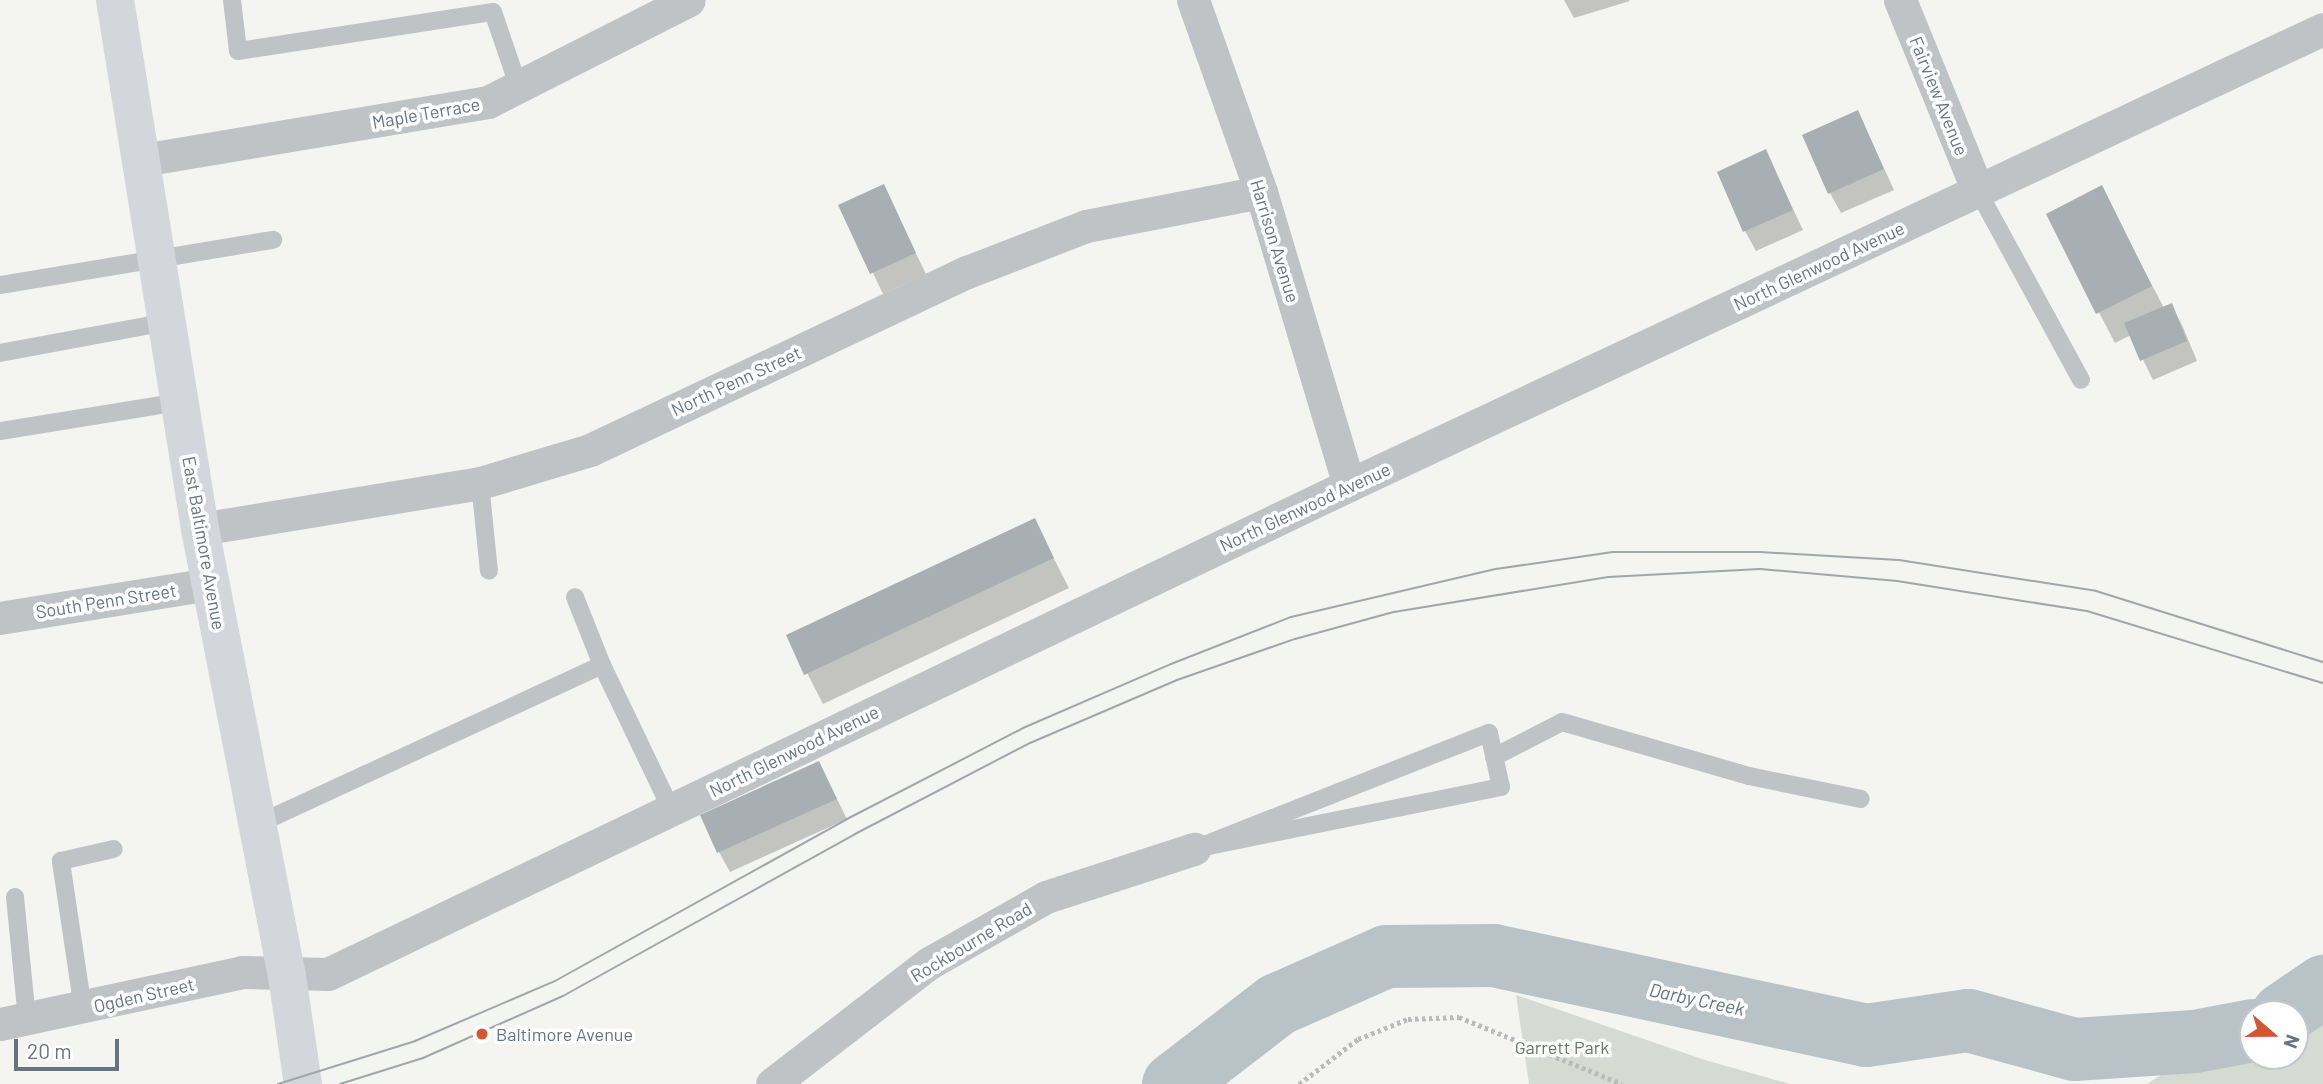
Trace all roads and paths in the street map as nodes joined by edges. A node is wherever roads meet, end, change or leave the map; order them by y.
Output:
1 (115, 0) edge
2 (232, 0) edge
3 (689, 0) edge
4 (1193, 0) edge
5 (1900, 0) edge
6 (492, 6) edge
7 (2323, 29) edge
8 (519, 88) junction
9 (142, 160) junction
10 (1261, 191) junction
11 (1978, 191) junction
12 (273, 240) dead end
13 (157, 260) junction
14 (0, 285) edge
15 (167, 322) junction
16 (0, 353) edge
17 (2081, 380) dead end
18 (179, 402) junction
19 (0, 431) edge
20 (480, 484) junction
21 (1349, 485) junction
22 (200, 529) junction
23 (489, 570) dead end
24 (211, 584) junction
25 (575, 597) dead end
26 (0, 618) edge
27 (602, 665) junction
28 (1494, 757) junction
29 (1861, 799) dead end
30 (671, 809) junction
31 (258, 824) junction
32 (114, 849) dead end
33 (1194, 849) junction
34 (15, 897) dead end
35 (287, 976) junction
36 (83, 1009) junction
37 (13, 1022) edge
38 (303, 1084) edge
39 (772, 1084) edge
40 (1299, 1084) edge
41 (1622, 1084) edge

1 - 9 main road, East Baltimore Avenue
2 - 6 lane
3 - 8 street, Maple Terrace
4 - 10 street, Harrison Avenue
5 - 11 street, Fairview Avenue
6 - 8 lane
7 - 11 street, North Glenwood Avenue
8 - 9 street, Maple Terrace
9 - 13 main road, East Baltimore Avenue
10 - 20 street, North Penn Street
10 - 21 street, Harrison Avenue
11 - 17 lane
11 - 21 street, North Glenwood Avenue
12 - 13 lane
13 - 14 lane
13 - 15 main road, East Baltimore Avenue
15 - 16 lane
15 - 18 main road, East Baltimore Avenue
18 - 19 lane
18 - 22 main road, East Baltimore Avenue
20 - 22 street, North Penn Street
20 - 23 lane
21 - 30 street, North Glenwood Avenue
22 - 24 main road, East Baltimore Avenue
24 - 26 street, South Penn Street
24 - 31 main road, East Baltimore Avenue
25 - 27 lane
27 - 30 lane
27 - 31 lane
28 - 29 lane
28 - 33 lane
28 - 33 lane
30 - 35 street, North Glenwood Avenue
31 - 35 main road, East Baltimore Avenue
32 - 36 lane
33 - 39 street, Rockbourne Road
34 - 37 lane
35 - 36 street, Ogden Street
35 - 38 main road, East Baltimore Avenue
36 - 37 street, Ogden Street
40 - 41 path

